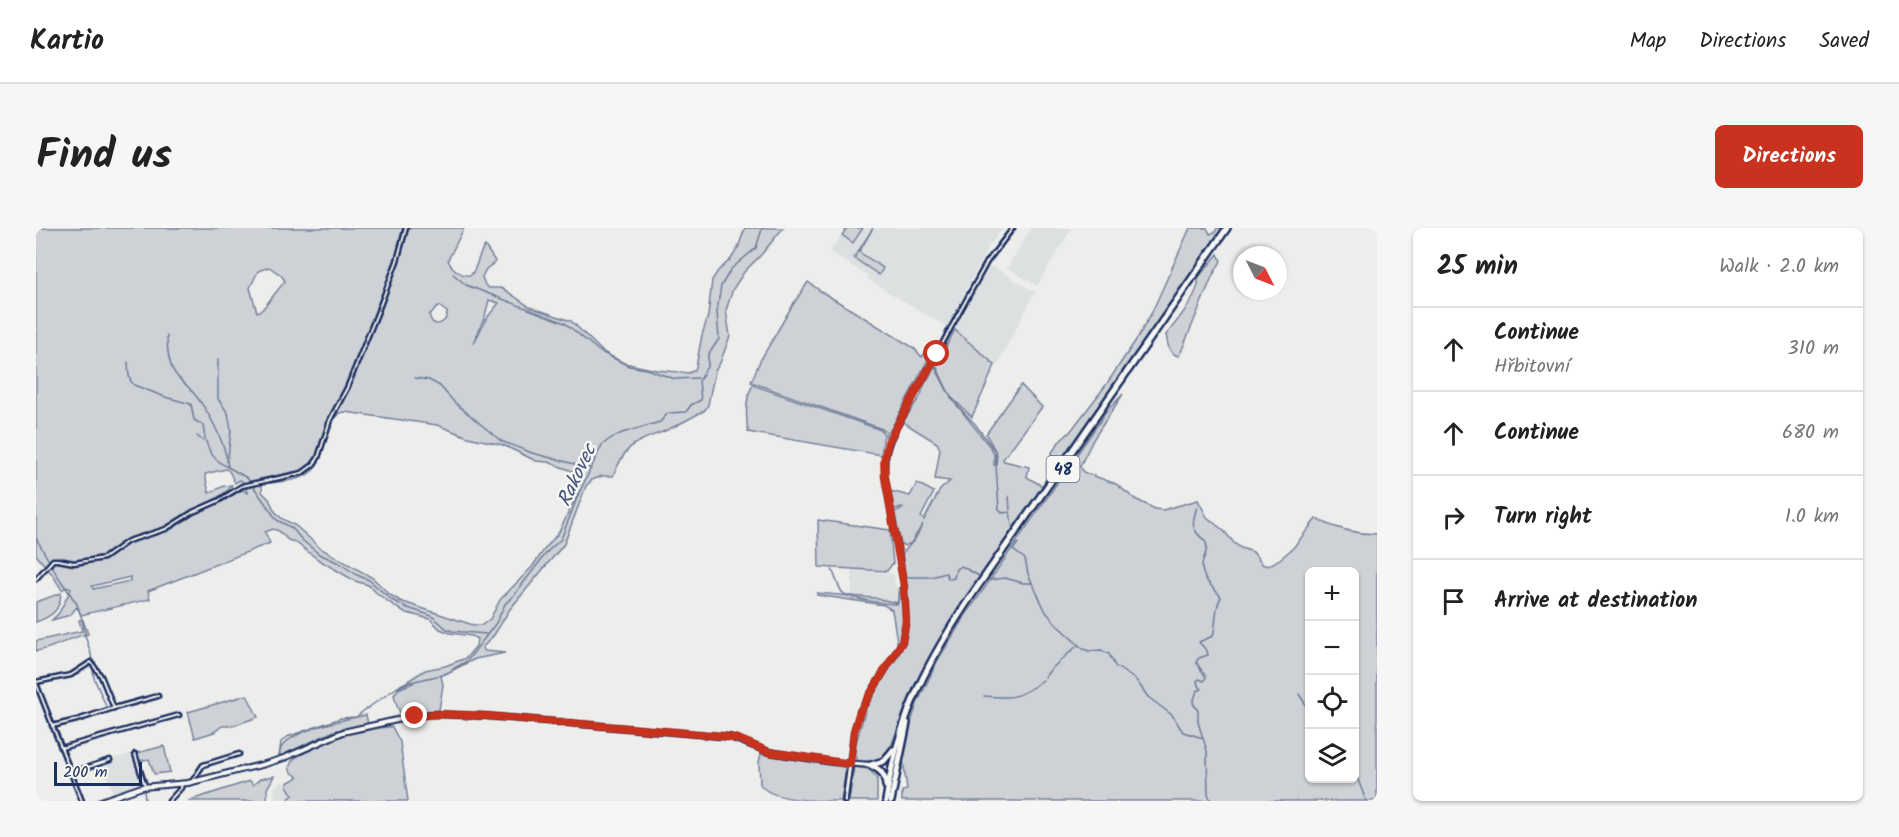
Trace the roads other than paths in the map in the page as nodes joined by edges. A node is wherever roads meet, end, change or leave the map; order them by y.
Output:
1 (406, 228) edge
2 (1013, 228) edge
3 (1229, 228) edge
4 (36, 579) edge
5 (36, 683) edge
6 (158, 696) dead end
7 (114, 708) junction
8 (179, 715) dead end
9 (52, 726) junction
10 (900, 735) junction
11 (61, 748) junction
12 (135, 754) dead end
13 (239, 754) dead end
14 (110, 760) dead end
15 (850, 764) junction
16 (871, 765) junction
17 (70, 772) junction
18 (191, 782) junction
19 (182, 784) junction
20 (145, 786) junction
21 (888, 800) edge
22 (82, 801) edge
23 (101, 801) edge
24 (169, 801) edge
25 (845, 801) edge

1 - 4 street
2 - 15 street
3 - 10 highway, 48
3 - 21 highway, 48
5 - 7 street
5 - 9 street
6 - 7 street
7 - 9 street
8 - 11 street
9 - 11 street
10 - 16 highway, 48
10 - 21 highway, 48
11 - 17 street
12 - 20 street
13 - 18 street
14 - 17 street
15 - 16 main road
15 - 18 main road
15 - 25 street
16 - 21 highway
17 - 22 street
18 - 19 main road
19 - 20 main road
19 - 24 street
20 - 23 main road

